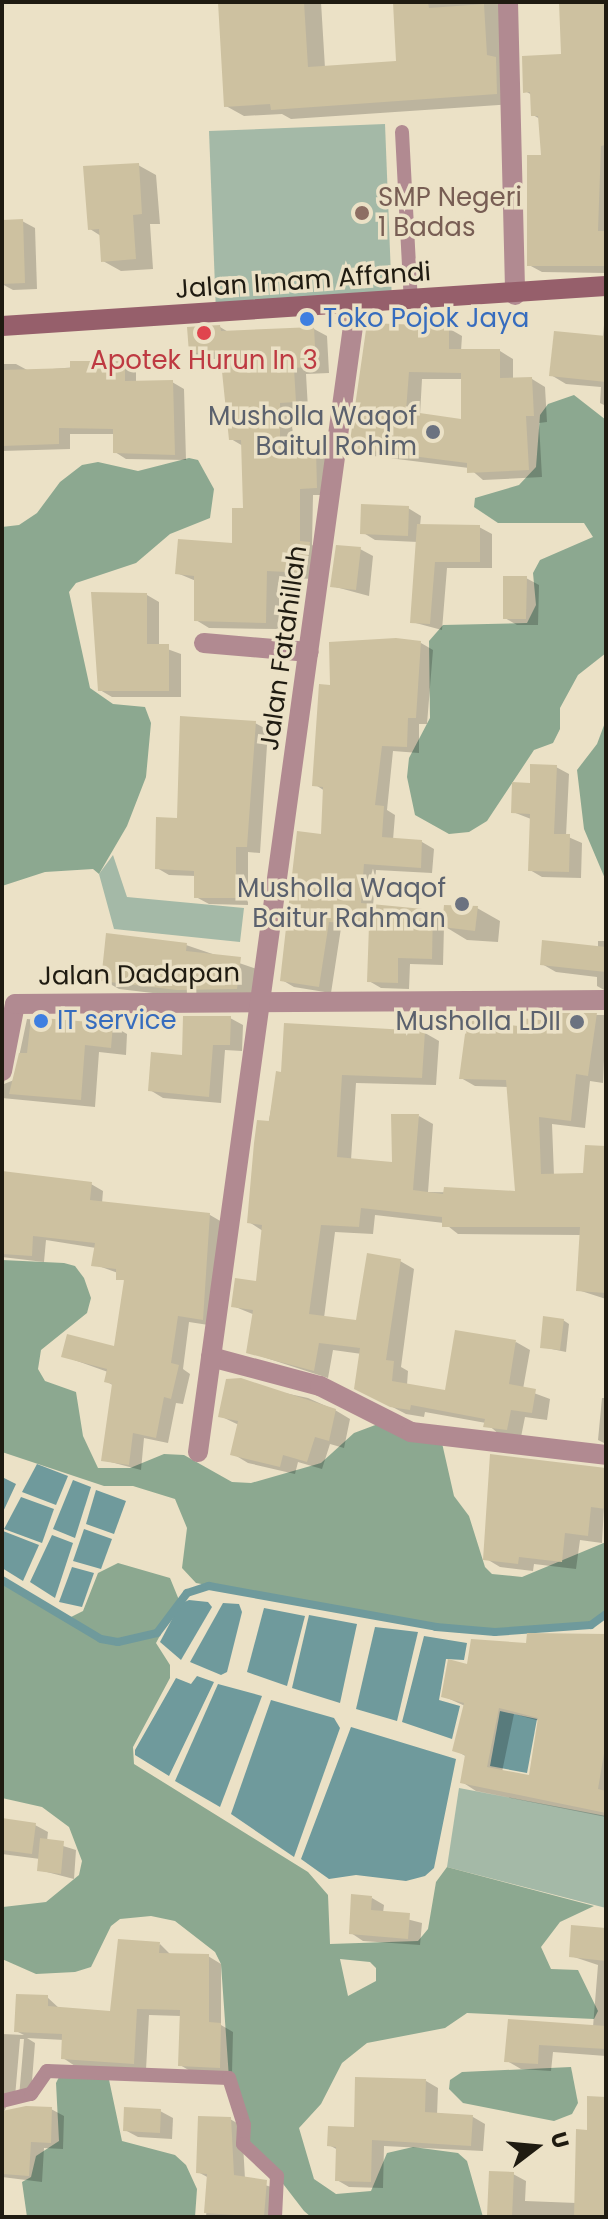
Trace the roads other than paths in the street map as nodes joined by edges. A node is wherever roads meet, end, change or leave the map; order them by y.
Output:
1 (508, 2) edge
2 (402, 132) dead end
3 (606, 286) edge
4 (515, 295) junction
5 (411, 301) junction
6 (356, 304) junction
7 (2, 326) edge
8 (204, 643) dead end
9 (309, 652) junction
10 (263, 999) junction
11 (606, 1000) edge
12 (9, 1004) edge
13 (2, 1071) edge
14 (211, 1357) junction
15 (198, 1452) dead end
16 (606, 1455) edge
17 (2, 2101) edge
18 (275, 2217) edge

1 - 4 street
2 - 5 lane
3 - 4 street, Jalan Imam Affandi
4 - 5 street, Jalan Imam Affandi
5 - 6 street, Jalan Imam Affandi
6 - 7 street, Jalan Imam Affandi
6 - 9 street, Jalan Fatahillah
8 - 9 street
9 - 10 street, Jalan Fatahillah
10 - 11 street, Jalan Dadapan
10 - 12 street, Jalan Dadapan
10 - 14 street, Jalan Fatahillah
12 - 13 street, Jalan Dadapan
14 - 15 street, Jalan Fatahillah
14 - 16 street
17 - 18 lane

